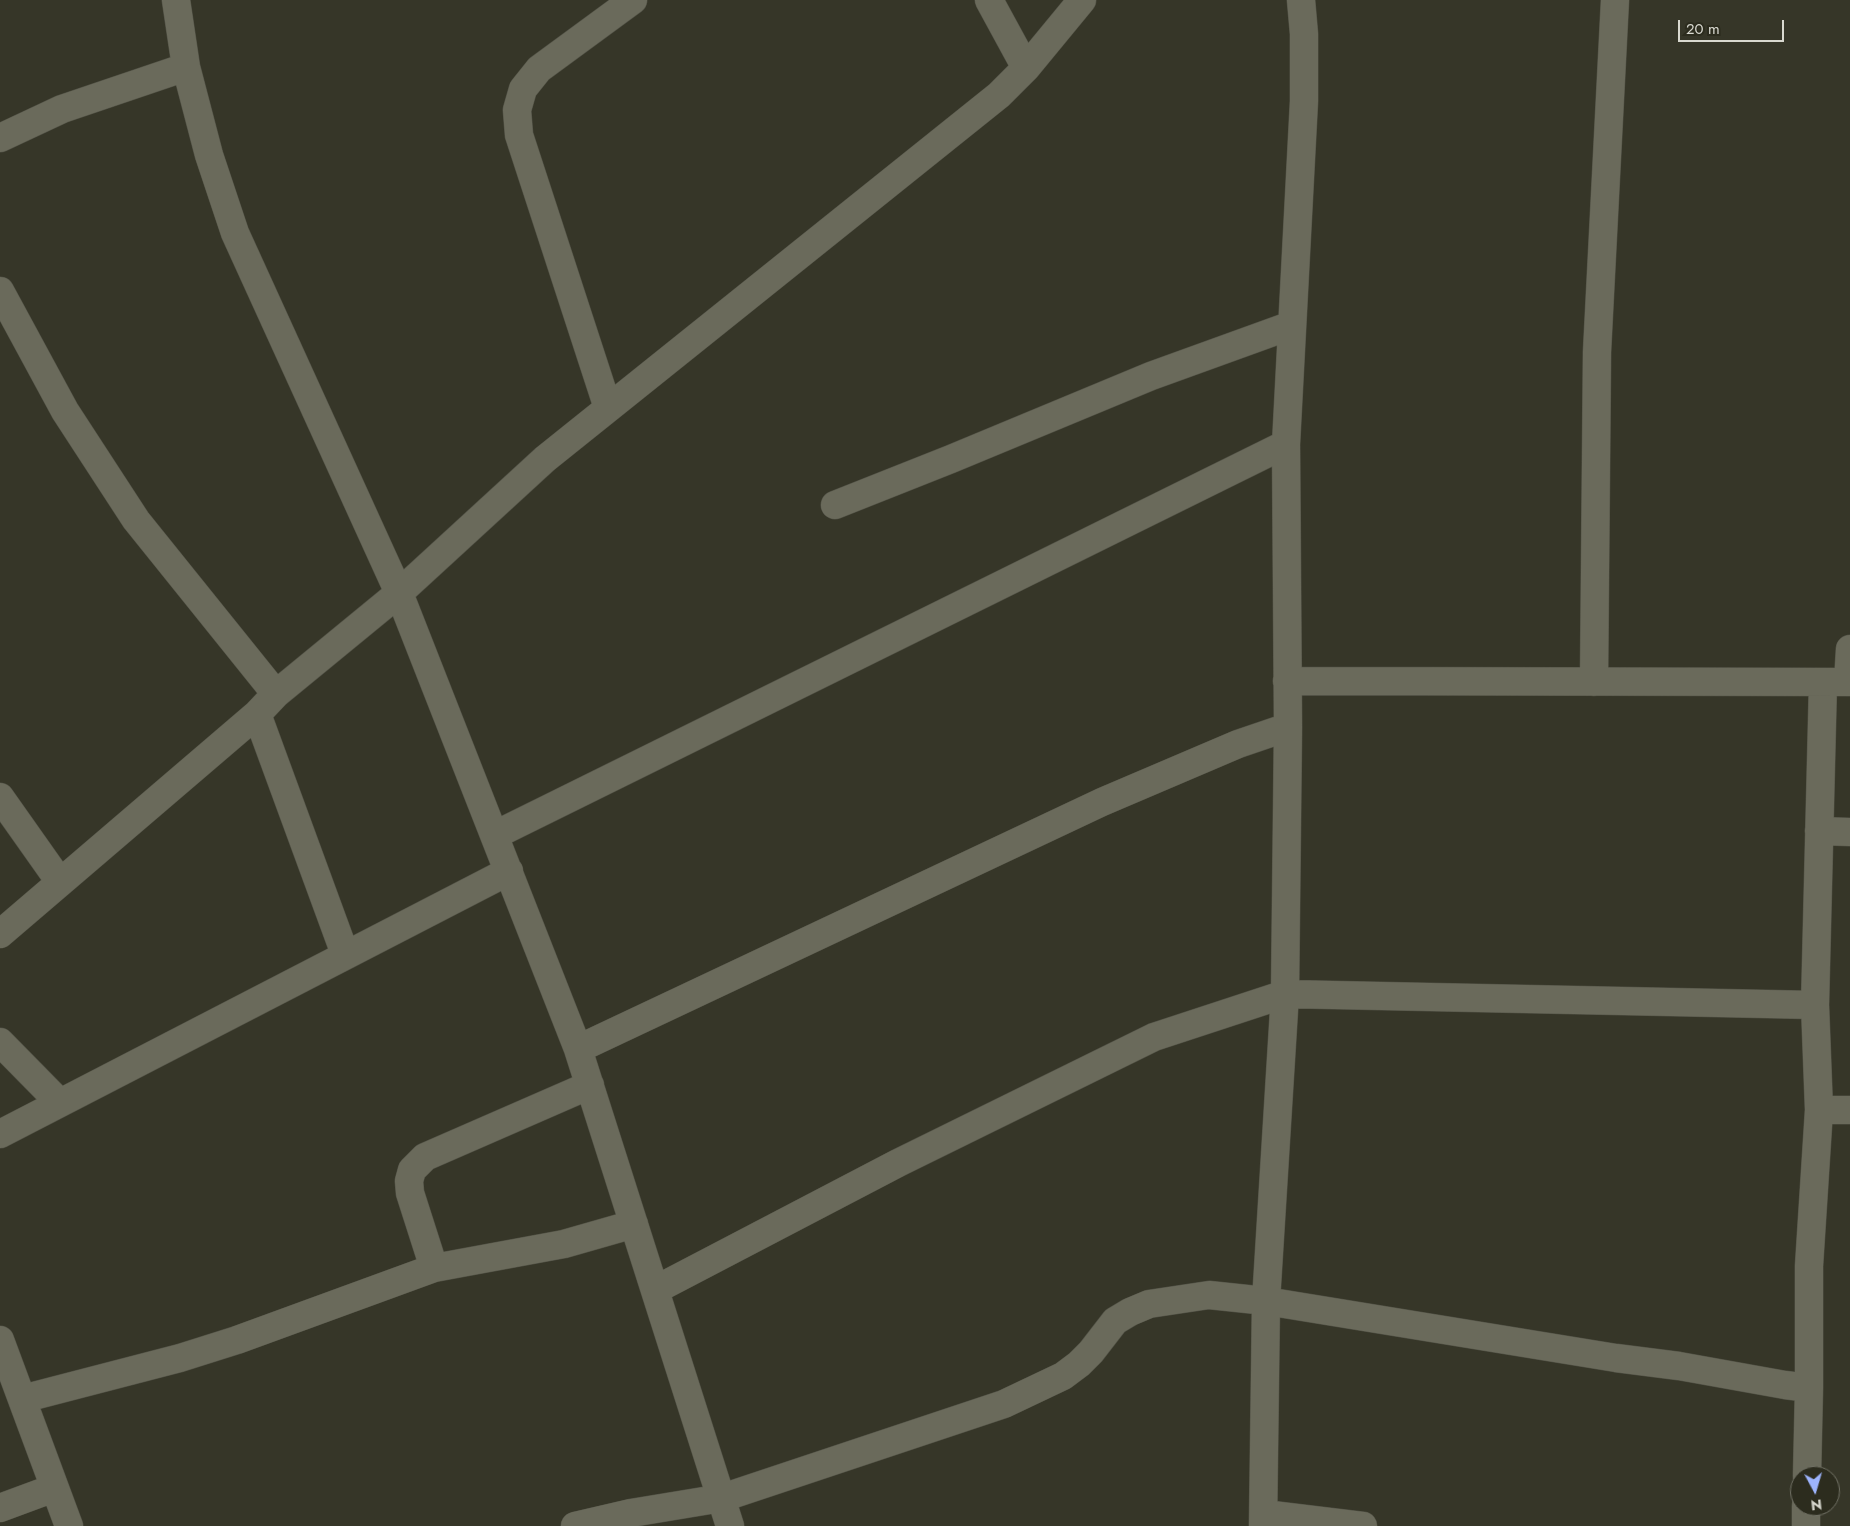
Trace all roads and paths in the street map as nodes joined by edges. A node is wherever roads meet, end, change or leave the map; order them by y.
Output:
1 (176, 0) edge
2 (633, 0) edge
3 (990, 0) edge
4 (1082, 0) edge
5 (1301, 0) edge
6 (1615, 0) edge
7 (186, 67) junction
8 (1026, 68) junction
9 (0, 138) edge
10 (0, 290) edge
11 (1292, 325) junction
12 (608, 408) junction
13 (1286, 444) junction
14 (835, 505) dead end
15 (399, 593) junction
16 (1850, 649) edge
17 (1287, 681) junction
18 (1594, 682) junction
19 (1840, 682) edge
20 (276, 694) junction
21 (257, 714) junction
22 (1288, 727) junction
23 (0, 798) edge
24 (1819, 830) junction
25 (1850, 832) edge
26 (495, 836) junction
27 (509, 870) junction
28 (60, 882) junction
29 (0, 934) edge
30 (345, 954) junction
31 (1285, 994) junction
32 (1815, 1005) junction
33 (0, 1042) edge
34 (578, 1049) junction
35 (590, 1084) junction
36 (60, 1103) junction
37 (1819, 1110) junction
38 (1850, 1110) edge
39 (0, 1134) edge
40 (634, 1224) junction
41 (434, 1268) junction
42 (655, 1290) junction
43 (1266, 1301) junction
44 (0, 1340) edge
45 (1809, 1388) junction
46 (22, 1399) junction
47 (1807, 1466) edge
48 (54, 1488) junction
49 (722, 1498) junction
50 (0, 1508) edge
51 (1264, 1520) edge
52 (69, 1526) edge
53 (575, 1526) edge
54 (730, 1526) edge
55 (1363, 1526) edge

1 - 7 street
2 - 12 street
3 - 8 street
4 - 8 street
5 - 11 street
6 - 18 street
7 - 9 street
7 - 15 street
8 - 12 street
10 - 20 street
11 - 13 street
11 - 14 street
12 - 15 street
13 - 17 street
13 - 26 street
15 - 20 street
15 - 26 street
16 - 19 street
17 - 18 street
17 - 22 street
18 - 19 street
19 - 24 street
20 - 21 street
21 - 28 street
21 - 30 street
22 - 31 street
22 - 34 street
23 - 28 street
24 - 25 street
24 - 32 street
26 - 27 street
27 - 30 street
27 - 34 street
28 - 29 street
30 - 36 street
31 - 32 street
31 - 42 street
31 - 43 street
32 - 37 street
33 - 36 street
34 - 35 street
35 - 40 street
35 - 41 street
36 - 39 street
37 - 38 street
37 - 45 street
40 - 41 street
40 - 42 street
41 - 46 street
42 - 49 street
43 - 45 street
43 - 49 street
43 - 51 street
44 - 46 street
45 - 47 street
46 - 48 street
48 - 50 street
48 - 52 street
49 - 53 street
49 - 54 street
51 - 55 street

